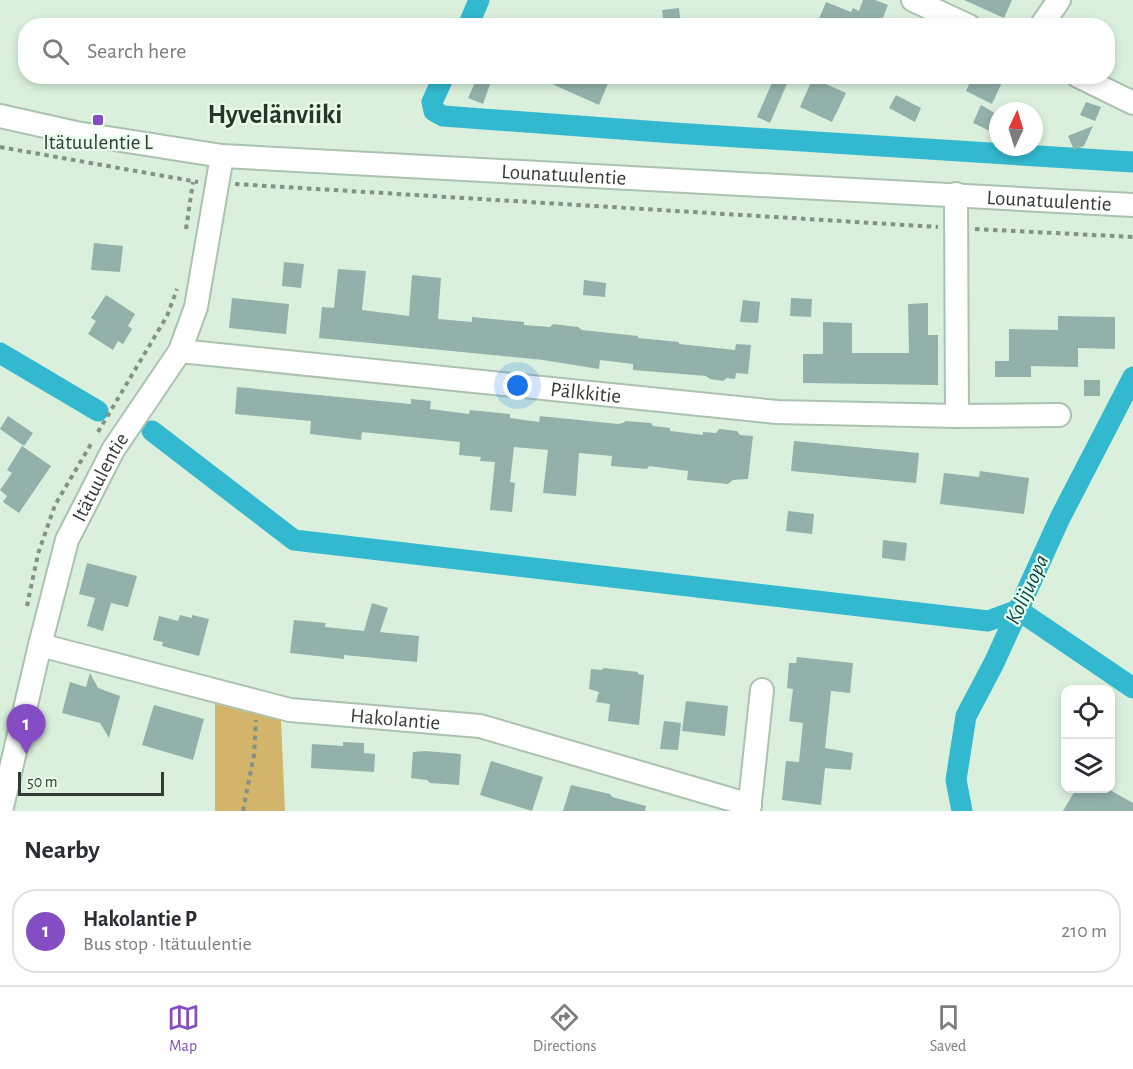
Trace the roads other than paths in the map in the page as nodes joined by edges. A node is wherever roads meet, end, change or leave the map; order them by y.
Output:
1 (914, 0) edge
2 (1059, 0) edge
3 (952, 18) edge
4 (1047, 18) edge
5 (1094, 84) edge
6 (1133, 103) edge
7 (0, 116) edge
8 (222, 156) junction
9 (956, 194) junction
10 (1133, 205) edge
11 (180, 351) junction
12 (1059, 415) dead end
13 (957, 416) junction
14 (40, 645) junction
15 (762, 690) dead end
16 (749, 808) edge
17 (2, 811) edge

1 - 3 street
2 - 4 street
5 - 6 street
7 - 8 street, Lounatuulentie
8 - 9 street, Lounatuulentie
8 - 11 street, Itätuulentie
9 - 10 street, Lounatuulentie
9 - 13 street
11 - 13 street, Pälkkitie
11 - 14 street, Itätuulentie
12 - 13 street, Pälkkitie
14 - 16 street, Hakolantie
14 - 17 street, Itätuulentie
15 - 16 street

